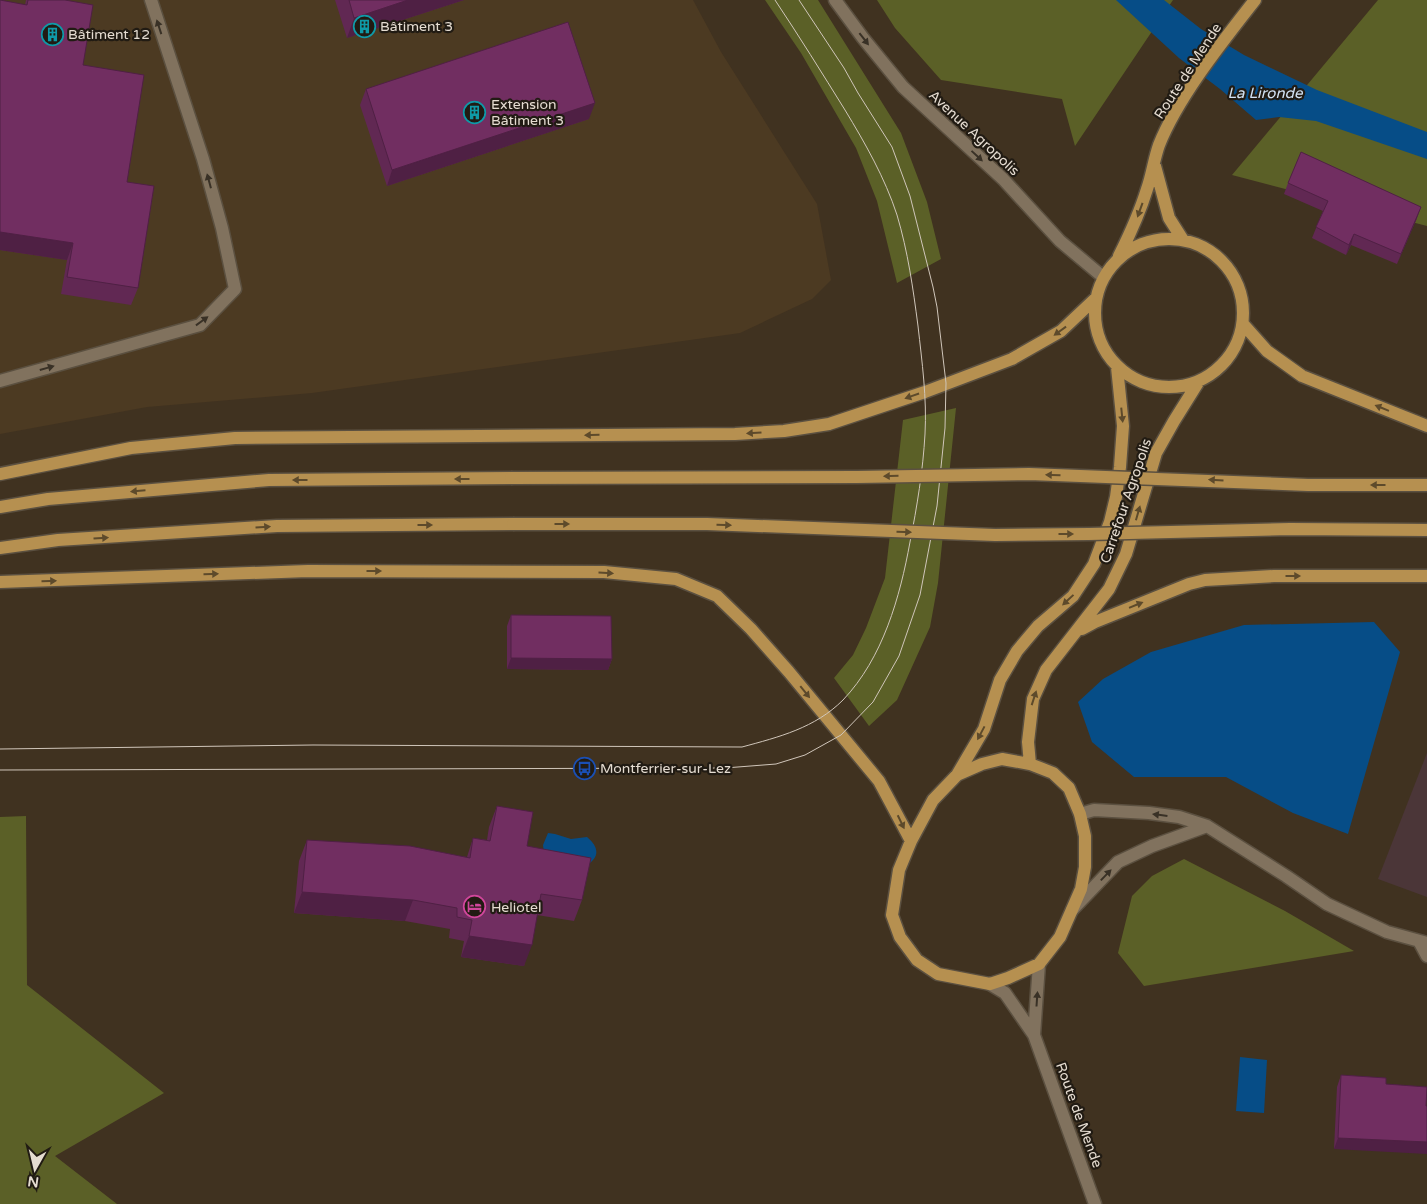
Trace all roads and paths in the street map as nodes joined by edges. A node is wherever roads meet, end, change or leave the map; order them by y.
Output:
1 (151, 0) edge
2 (836, 0) edge
3 (1255, 0) edge
4 (1155, 163) junction
5 (1183, 240) junction
6 (1118, 259) junction
7 (1103, 277) junction
8 (1096, 298) junction
9 (1243, 324) junction
10 (1117, 367) junction
11 (0, 381) edge
12 (1199, 381) junction
13 (1427, 426) edge
14 (0, 474) edge
15 (1427, 485) edge
16 (0, 507) edge
17 (1427, 530) edge
18 (0, 548) edge
19 (1427, 576) edge
20 (0, 582) edge
21 (1075, 632) junction
22 (1030, 764) junction
23 (957, 775) junction
24 (1080, 814) junction
25 (1207, 826) junction
26 (910, 841) junction
27 (1072, 910) junction
28 (1423, 942) edge
29 (1427, 956) edge
30 (1040, 964) junction
31 (990, 984) junction
32 (1034, 1035) junction
33 (1095, 1204) edge

11 -> 1 street
2 -> 7 street, Avenue Agropolis
3 - 4 main road, Route de Mende
4 - 5 main road
4 -> 6 main road, Route de Mende
5 - 6 main road, Carrefour Agropolis
5 - 9 main road, Carrefour Agropolis
6 - 7 main road, Carrefour Agropolis
7 - 8 main road, Carrefour Agropolis
8 - 10 main road, Carrefour Agropolis
8 -> 14 main road
9 - 12 main road, Carrefour Agropolis
13 -> 9 main road
10 - 12 main road, Carrefour Agropolis
10 -> 23 main road, Carrefour Agropolis
21 -> 12 main road, Carrefour Agropolis
15 -> 16 main road, bridge
18 -> 17 main road, bridge
21 -> 19 main road
20 -> 26 main road
22 -> 21 main road, Carrefour Agropolis
22 - 23 main road, Carrefour Agropolis
22 - 24 main road, Carrefour Agropolis
23 - 26 main road, Carrefour Agropolis
25 -> 24 street
24 - 27 main road, Carrefour Agropolis
27 -> 25 street
25 - 28 street
26 - 31 main road, Carrefour Agropolis
27 - 30 main road, Carrefour Agropolis
28 - 29 street
30 - 31 main road, Carrefour Agropolis
32 -> 30 street
31 - 32 street
32 - 33 street, Route de Mende

